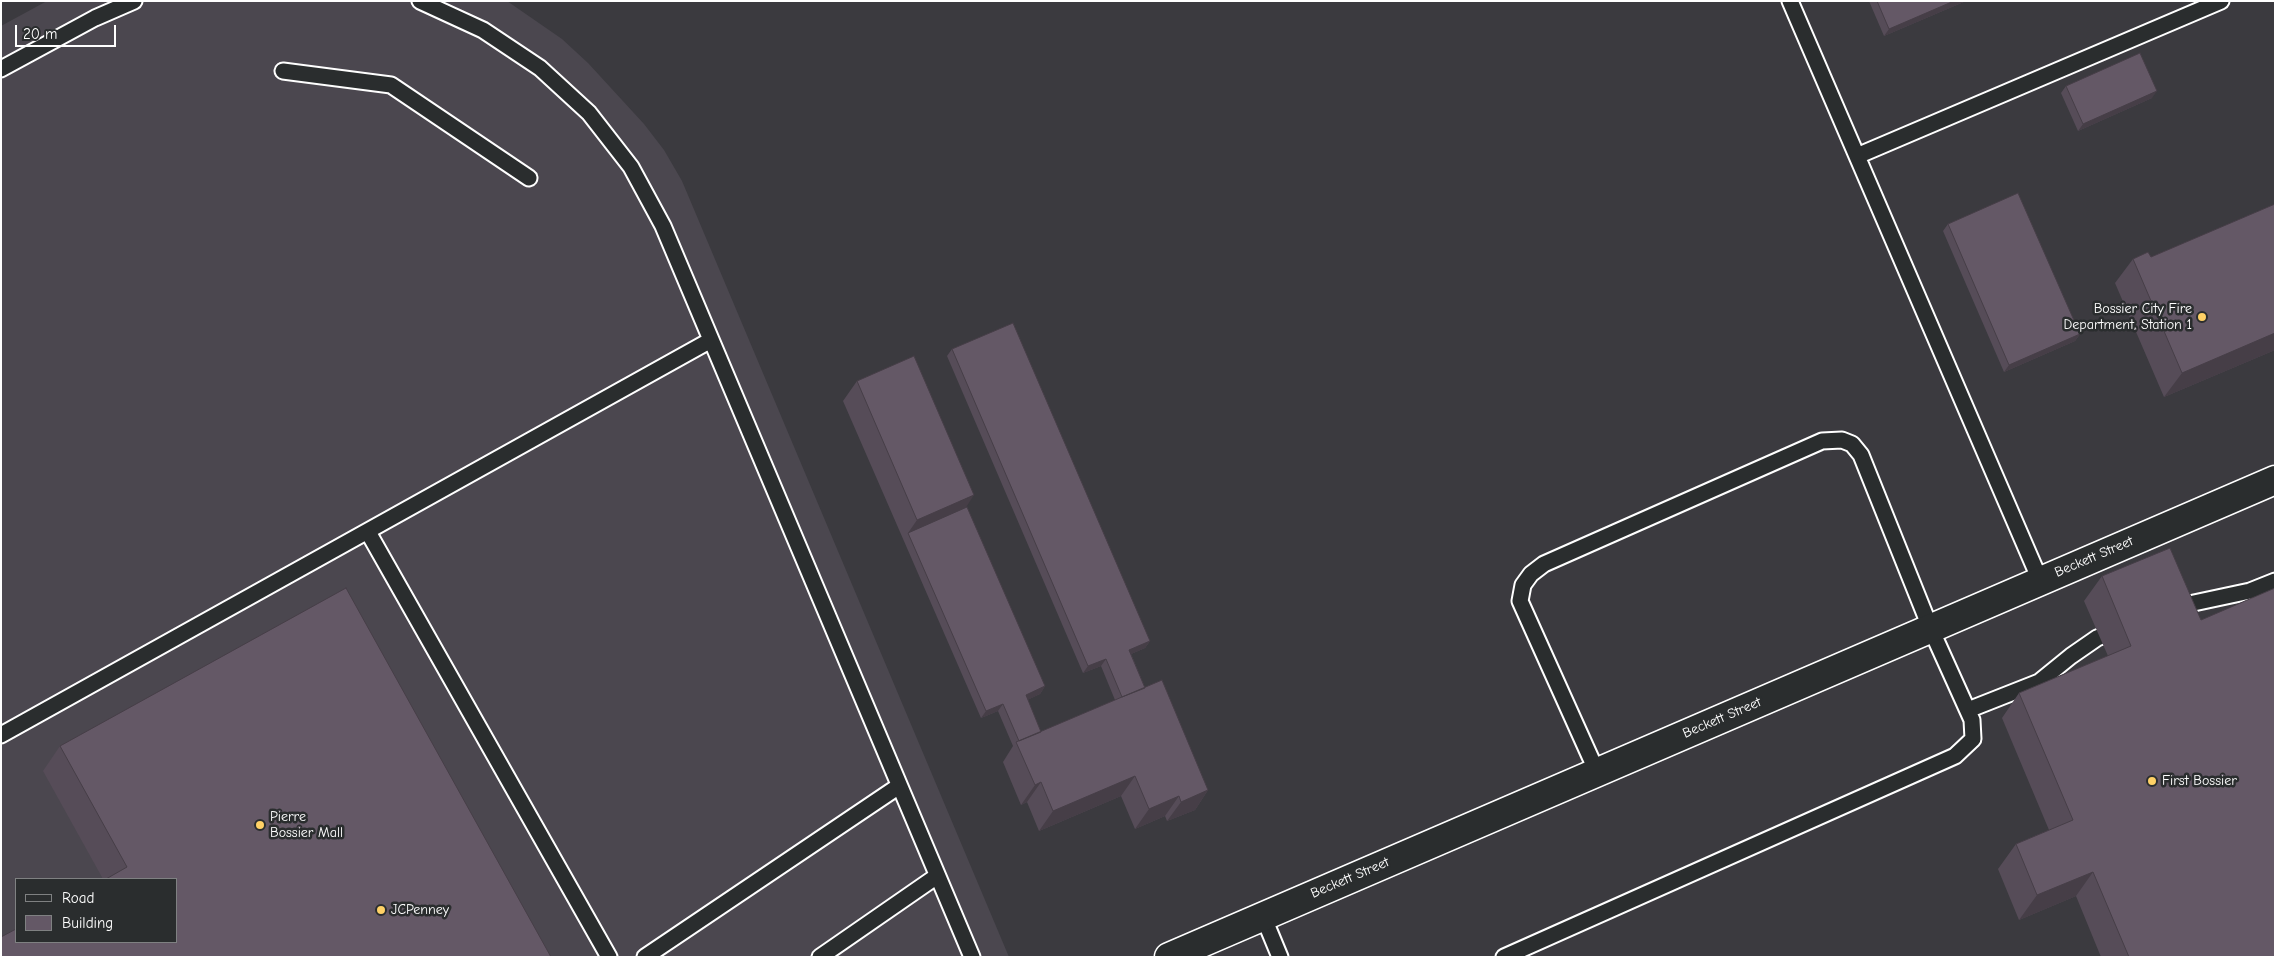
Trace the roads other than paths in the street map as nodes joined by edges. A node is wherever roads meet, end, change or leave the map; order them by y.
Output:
1 (134, 1) edge
2 (420, 1) edge
3 (1790, 1) edge
4 (2221, 1) edge
5 (1, 69) edge
6 (283, 71) dead end
7 (1857, 156) junction
8 (529, 178) dead end
9 (711, 340) junction
10 (2275, 480) edge
11 (368, 532) junction
12 (2040, 580) junction
13 (2275, 580) edge
14 (2165, 611) edge
15 (2131, 624) edge
16 (1930, 627) junction
17 (1968, 710) junction
18 (1, 736) edge
19 (1597, 772) junction
20 (899, 786) junction
21 (937, 876) junction
22 (1262, 916) junction
23 (967, 955) edge
24 (608, 957) edge
25 (645, 957) edge
26 (820, 957) edge
27 (1169, 957) edge
28 (1280, 957) edge
29 (1504, 957) edge

1 - 5 lane
2 - 9 lane
3 - 7 lane
4 - 7 lane
6 - 8 lane
7 - 12 lane
9 - 11 lane
9 - 20 lane
10 - 12 street, Beckett Street
11 - 18 lane
11 - 24 lane
12 - 16 street, Beckett Street
13 - 14 lane
15 - 17 lane
16 - 17 lane
16 - 19 street, Beckett Street
16 - 19 lane
17 - 29 lane
19 - 22 street, Beckett Street
20 - 21 lane
20 - 25 lane
21 - 23 lane
21 - 26 lane
22 - 27 street, Beckett Street
22 - 28 lane

